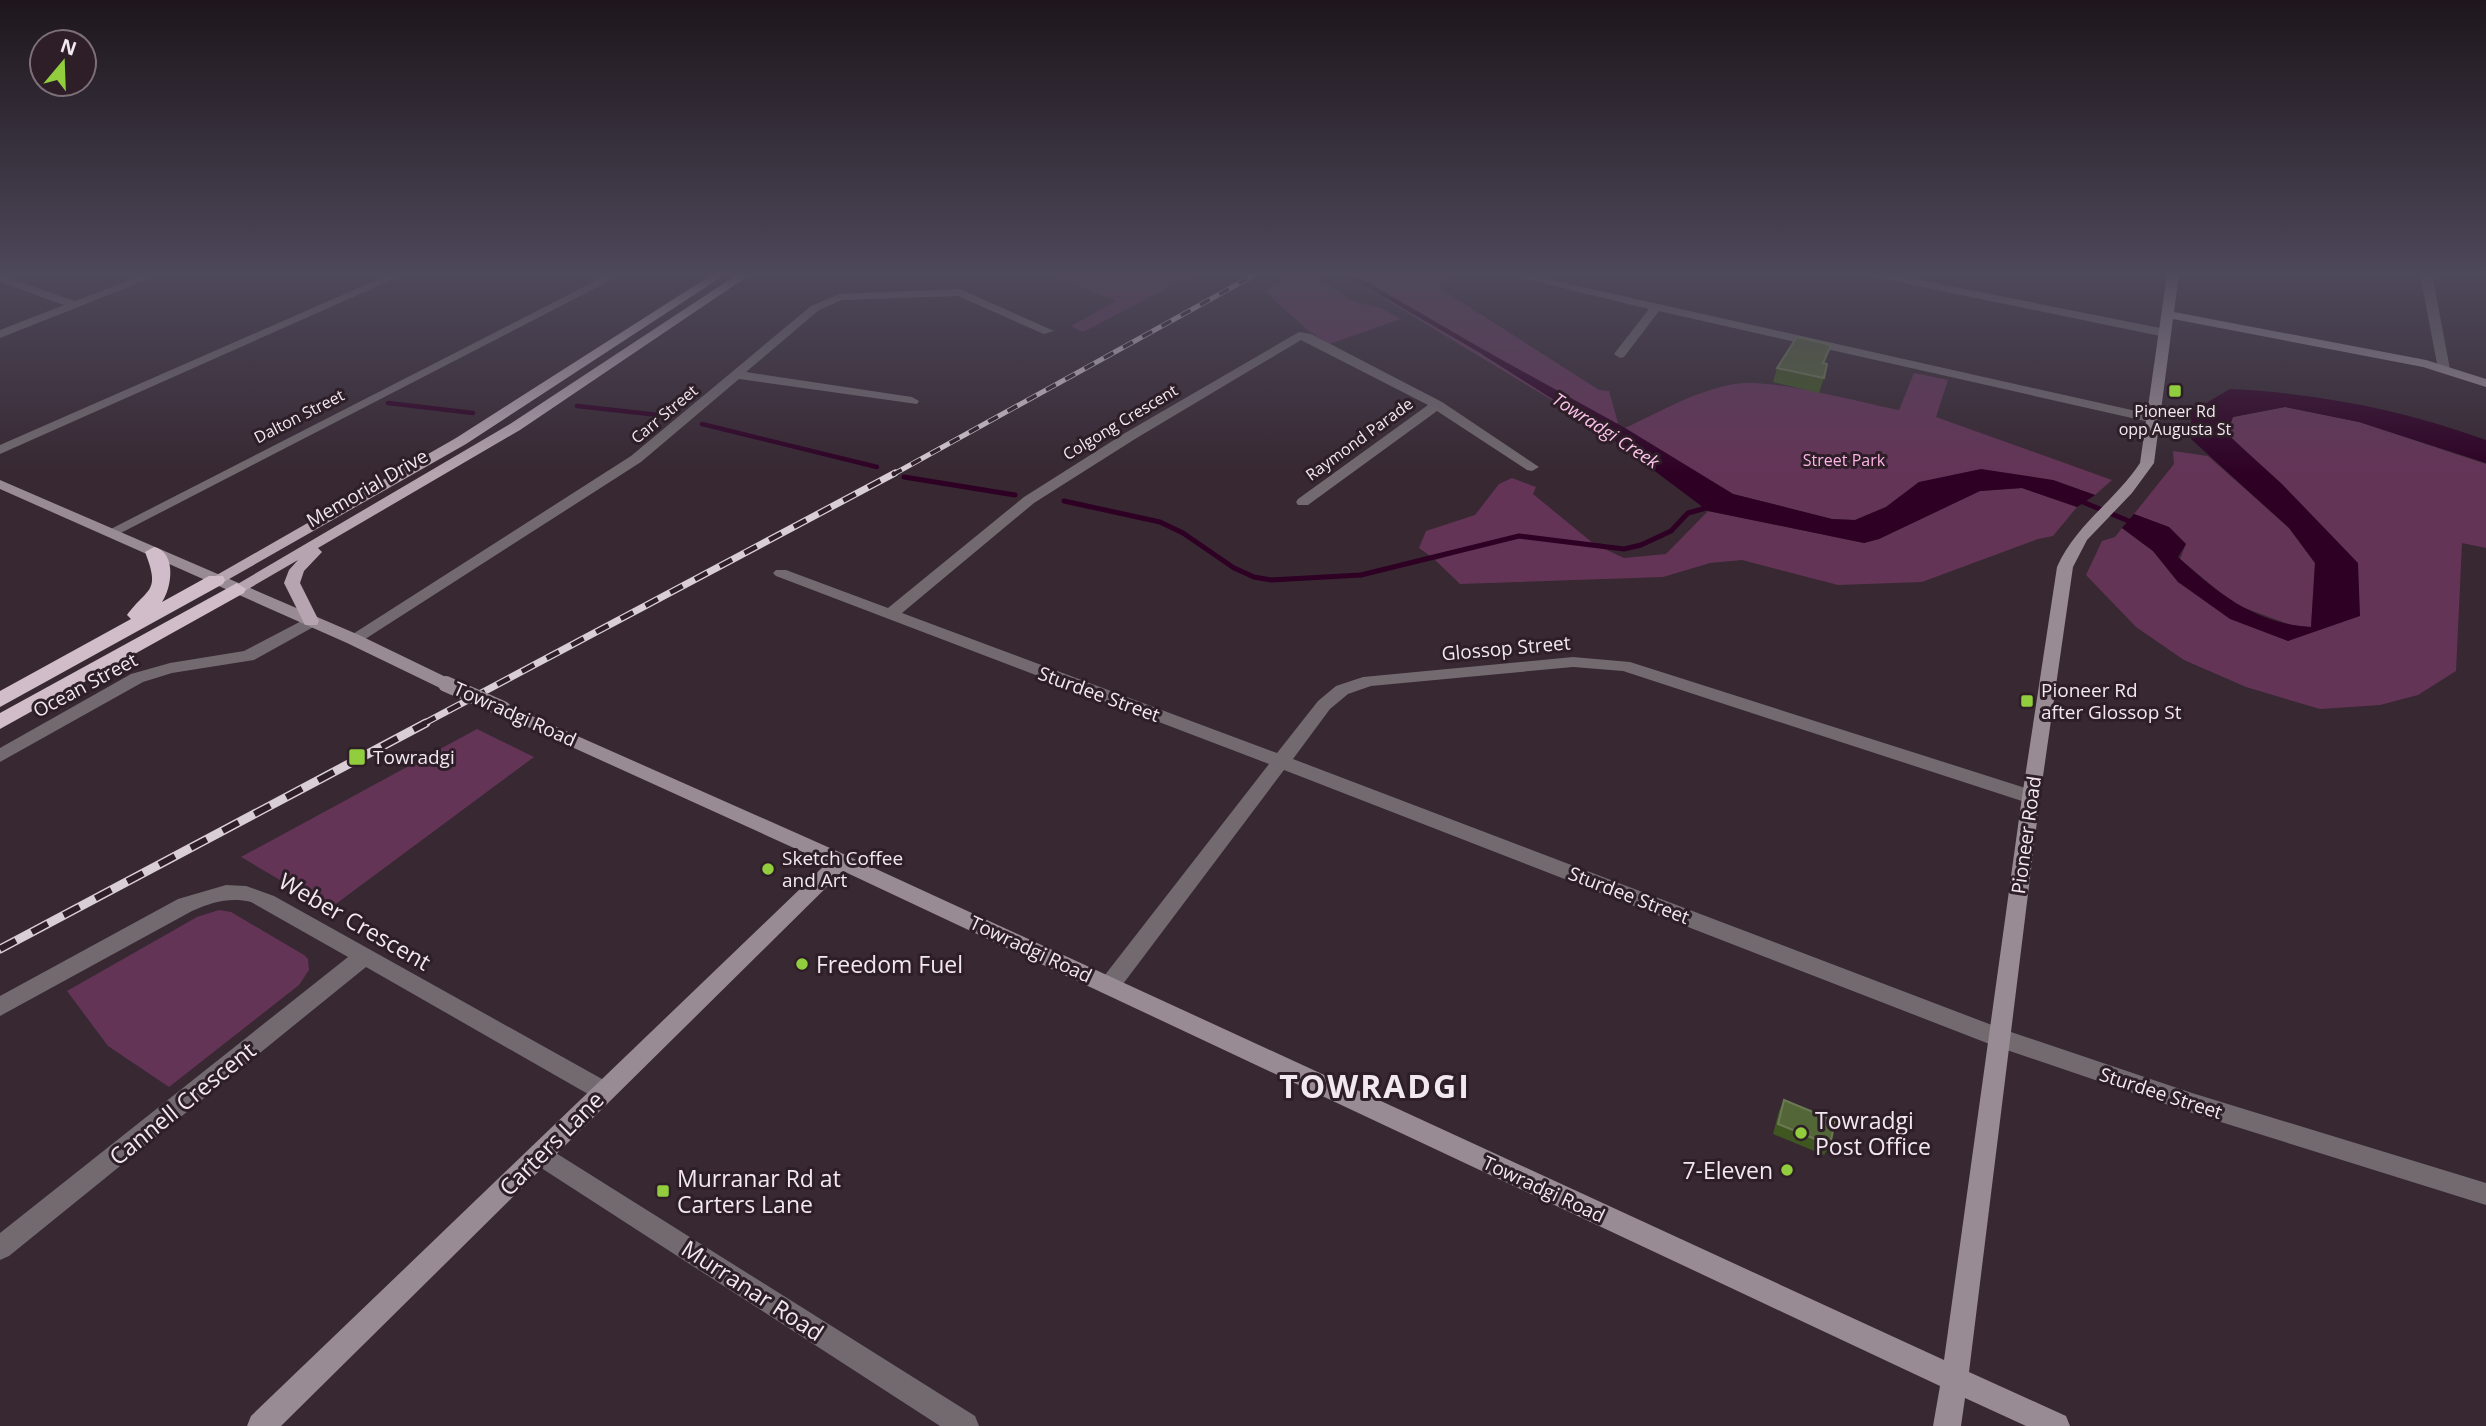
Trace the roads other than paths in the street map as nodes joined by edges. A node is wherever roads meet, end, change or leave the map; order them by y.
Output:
1 (248, 341) edge
2 (487, 341) edge
3 (617, 341) edge
4 (645, 341) edge
5 (778, 341) edge
6 (1290, 341) edge
7 (1314, 341) edge
8 (1630, 341) edge
9 (1805, 341) edge
10 (2164, 341) edge
11 (2301, 341) edge
12 (2439, 341) edge
13 (1620, 354) dead end
14 (2444, 369) junction
15 (738, 375) junction
16 (2486, 383) edge
17 (912, 401) dead end
18 (1437, 405) junction
19 (2154, 419) junction
20 (0, 450) edge
21 (1532, 467) dead end
22 (0, 484) edge
23 (1303, 502) dead end
24 (369, 513) junction
25 (110, 533) junction
26 (155, 552) junction
27 (781, 573) dead end
28 (216, 580) junction
29 (237, 589) junction
30 (889, 615) junction
31 (311, 621) junction
32 (353, 639) junction
33 (69, 662) junction
34 (0, 700) edge
35 (0, 722) edge
36 (0, 756) edge
37 (1280, 761) junction
38 (2031, 797) junction
39 (841, 860) junction
40 (363, 957) junction
41 (1109, 986) junction
42 (0, 1007) edge
43 (2000, 1038) junction
44 (603, 1091) junction
45 (540, 1154) junction
46 (2486, 1194) edge
47 (0, 1248) edge
48 (1955, 1379) junction
49 (261, 1426) edge
50 (965, 1426) edge
51 (1947, 1426) edge
52 (2056, 1426) edge

1 - 20 street
2 - 25 street, Dalton Street
3 - 28 main road, Memorial Drive
4 - 24 main road, Memorial Drive
5 - 15 street, Carr Street
6 - 30 street, Colgong Crescent
7 - 18 street, Colgong Crescent
8 - 13 street
9 - 19 street
10 - 19 main road, Pioneer Road
11 - 14 main road
12 - 14 street
14 - 16 main road
15 - 17 street
15 - 32 street, Carr Street
18 - 21 street, Colgong Crescent
18 - 23 street, Raymond Parade
19 - 38 main road, Pioneer Road
22 - 25 main road, Towradgi Road
24 - 29 main road, Memorial Drive
24 - 31 main road
25 - 26 main road, Towradgi Road
26 - 28 main road, Towradgi Road
26 - 33 highway
27 - 30 street, Sturdee Street
28 - 29 main road, Towradgi Road
28 - 33 highway, Memorial Drive
29 - 31 main road, Towradgi Road
29 - 35 highway, Memorial Drive
30 - 37 street, Sturdee Street
31 - 32 main road, Towradgi Road
31 - 36 street, Ocean Street
32 - 39 main road, Towradgi Road, bridge
33 - 34 highway, Memorial Drive
37 - 38 street, Glossop Street
37 - 41 street, Glossop Street
37 - 43 street, Sturdee Street
38 - 43 main road, Pioneer Road
39 - 41 main road, Towradgi Road
39 - 44 main road, Carters Lane
40 - 42 street, Weber Crescent
40 - 44 street, Weber Crescent
40 - 47 street, Cannell Crescent
41 - 48 main road, Towradgi Road
43 - 46 street, Sturdee Street
43 - 48 main road, Pioneer Road
44 - 45 main road, Carters Lane
45 - 49 main road, Carters Lane
45 - 50 street, Murranar Road
48 - 51 main road, Pioneer Road
48 - 52 main road, Towradgi Road

